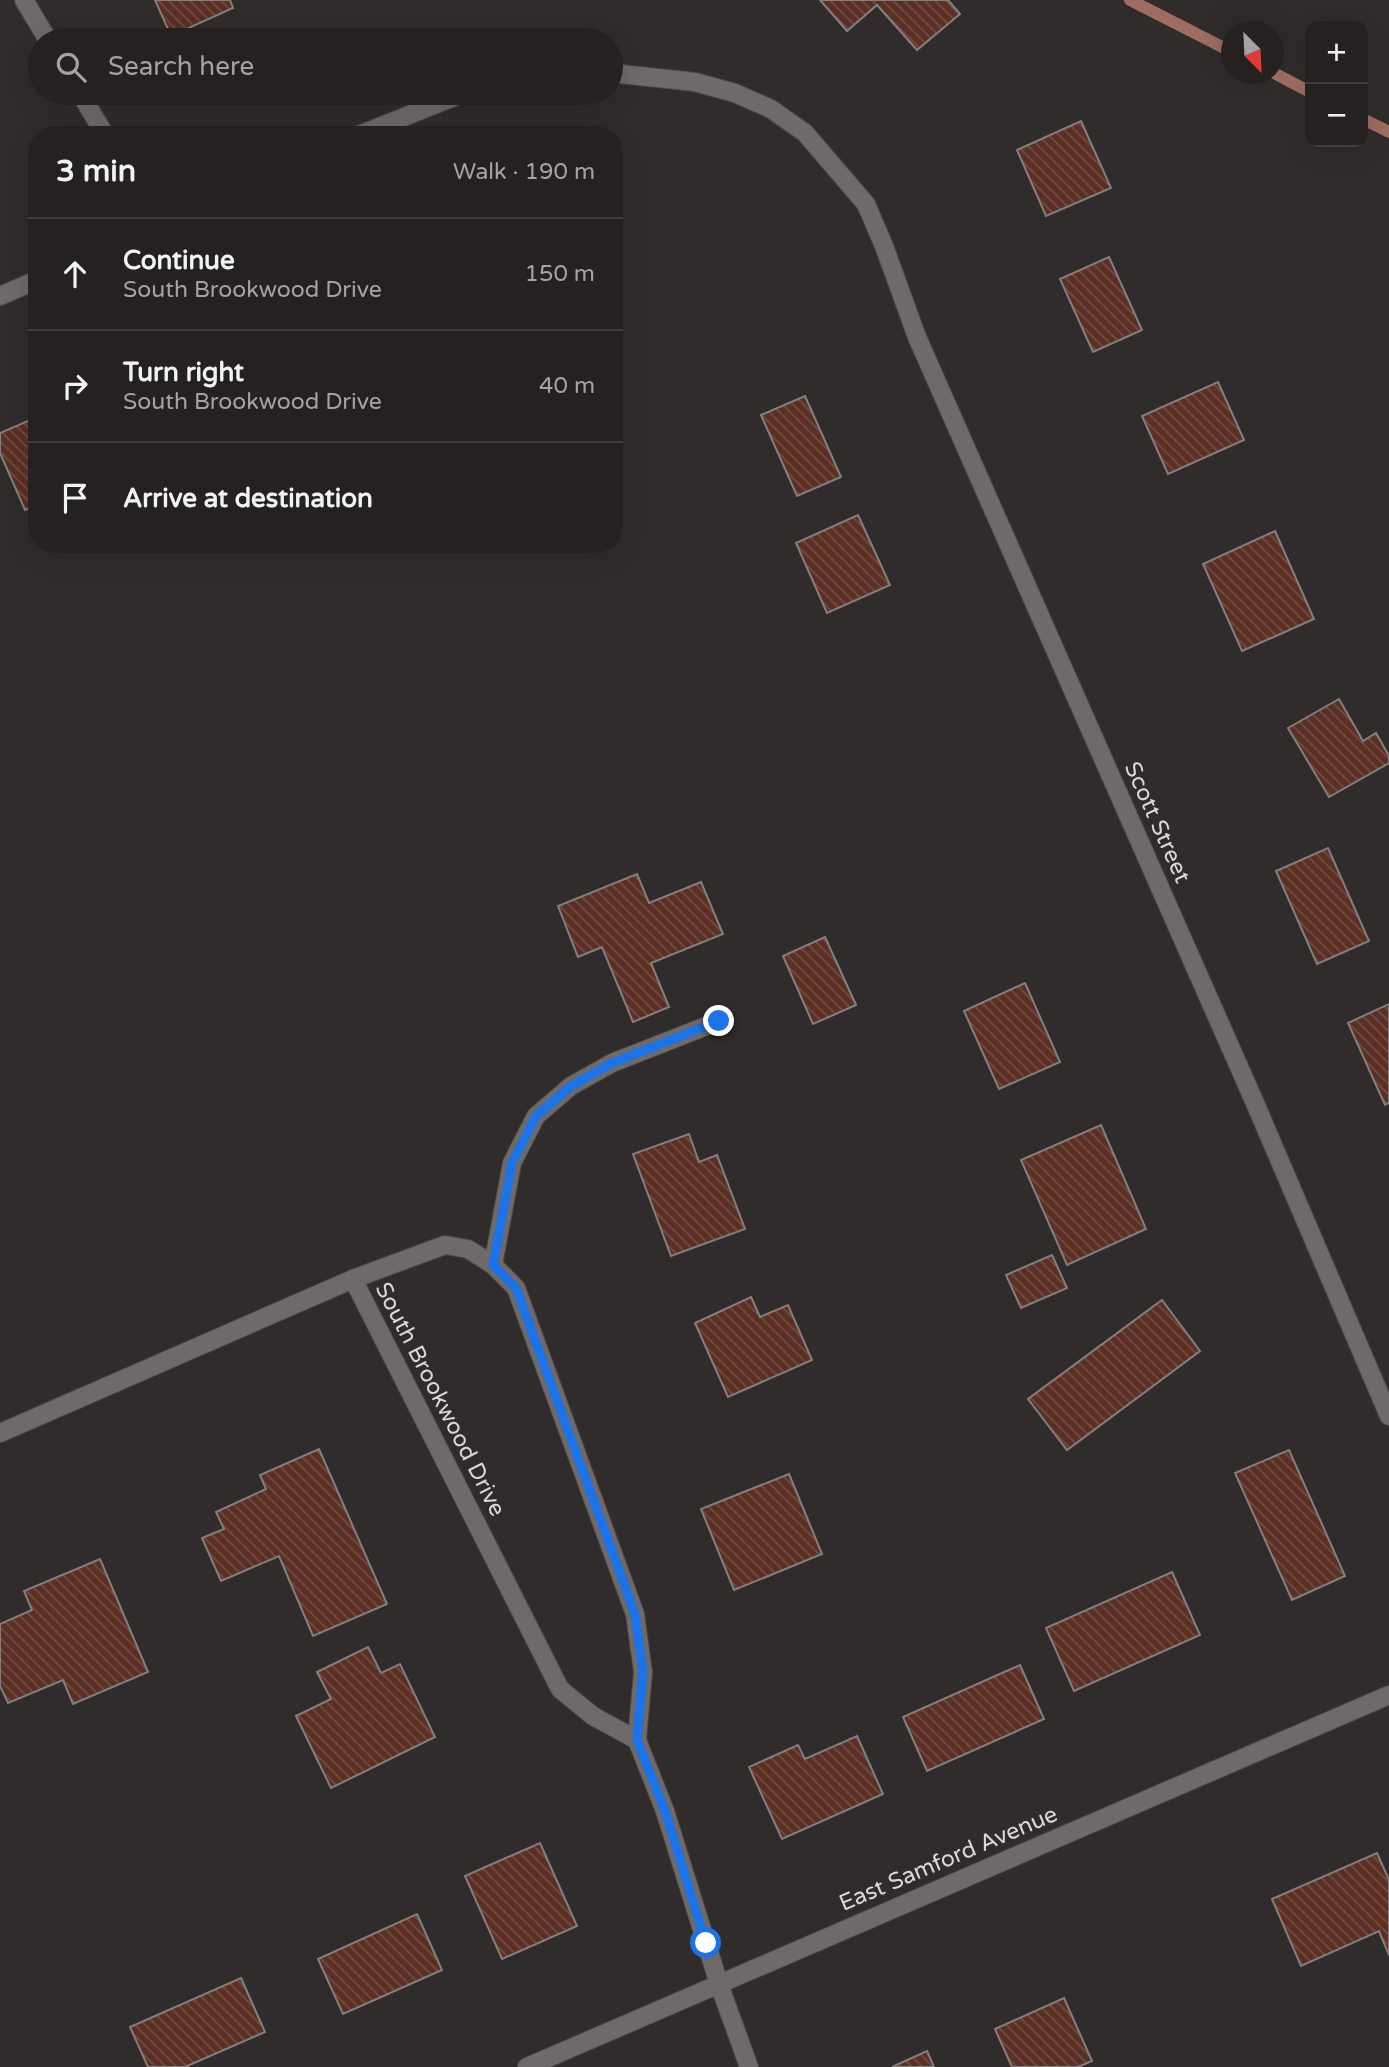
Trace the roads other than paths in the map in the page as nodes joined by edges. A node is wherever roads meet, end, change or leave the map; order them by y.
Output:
1 (24, 0) edge
2 (41, 28) edge
3 (623, 74) edge
4 (87, 105) edge
5 (434, 105) edge
6 (100, 126) edge
7 (382, 126) edge
8 (28, 284) edge
9 (0, 296) edge
10 (719, 1021) dead end
11 (493, 1265) junction
12 (353, 1279) junction
13 (1389, 1416) edge
14 (0, 1433) edge
15 (1389, 1695) edge
16 (637, 1740) junction
17 (719, 1984) junction
18 (527, 2067) edge
19 (749, 2067) edge

1 - 2 street
3 - 13 street, Scott Street
4 - 6 street
5 - 7 street
8 - 9 street
10 - 11 street
11 - 12 street
11 - 16 street
12 - 14 street, South Brookwood Drive
12 - 16 street, South Brookwood Drive
15 - 17 street, East Samford Avenue
16 - 17 street
17 - 18 street, East Samford Avenue
17 - 19 street

